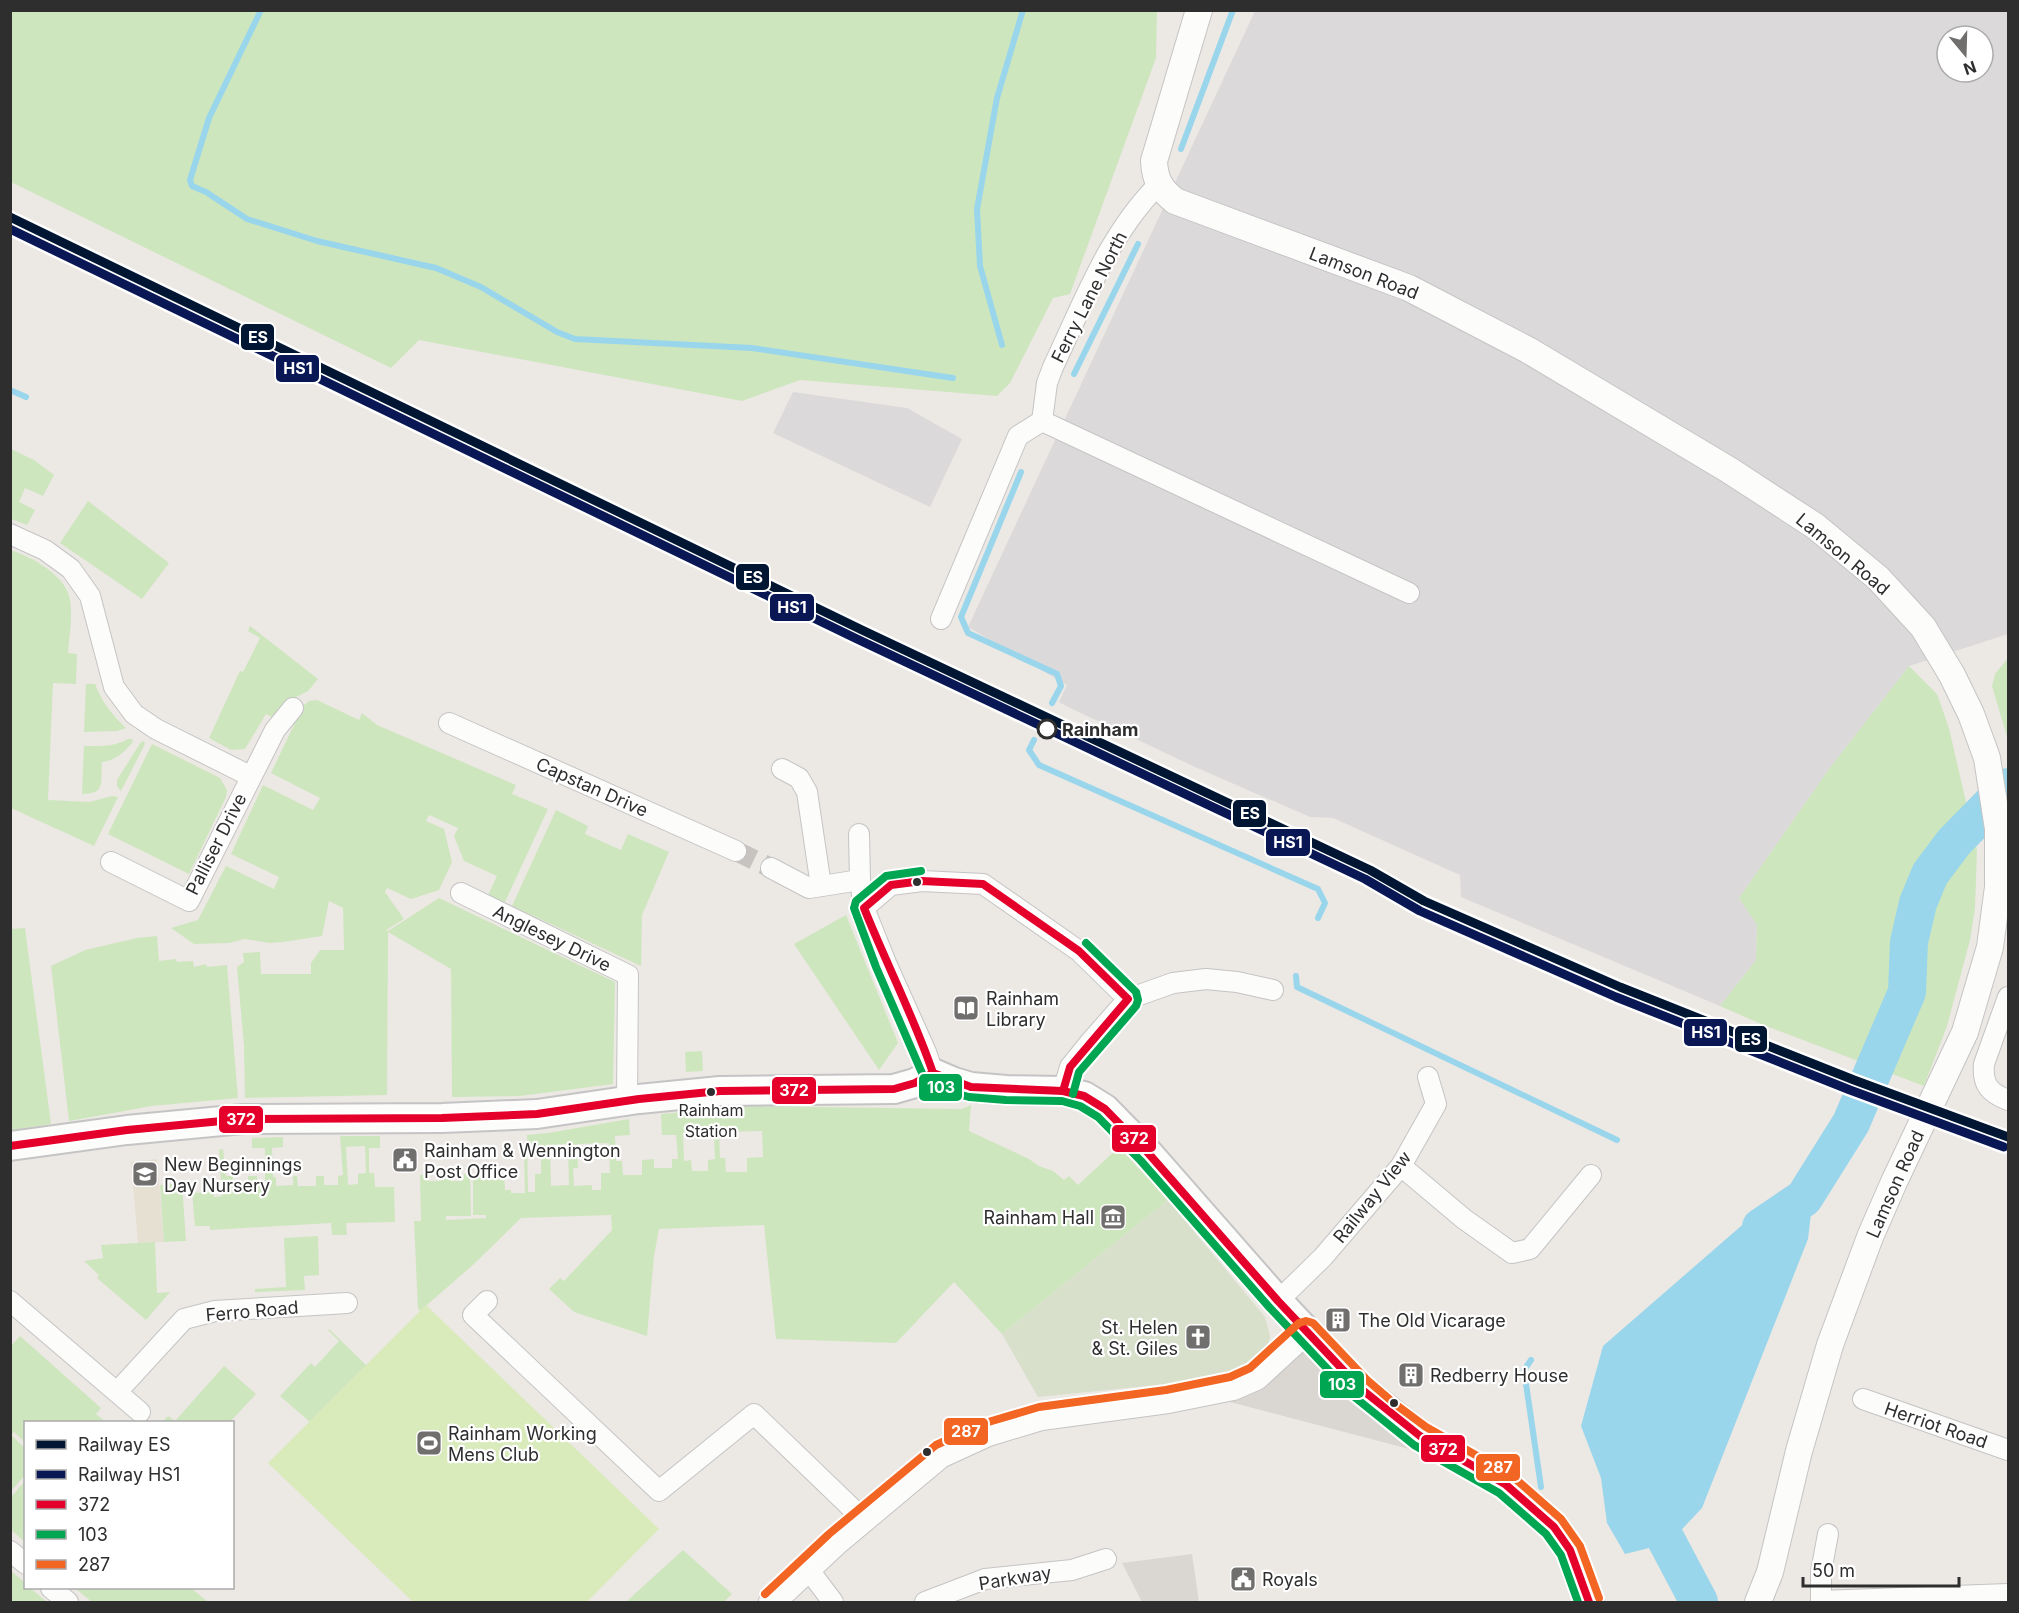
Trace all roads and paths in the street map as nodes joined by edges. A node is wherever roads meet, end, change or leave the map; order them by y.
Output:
1 (1199, 10) edge
2 (1158, 185) junction
3 (1042, 421) junction
4 (10, 534) edge
5 (1409, 593) dead end
6 (941, 619) dead end
7 (292, 708) dead end
8 (449, 723) dead end
9 (782, 769) dead end
10 (250, 776) junction
11 (858, 834) dead end
12 (736, 851) tunnel mouth
13 (111, 862) dead end
14 (771, 868) tunnel mouth
15 (860, 880) junction
16 (821, 886) junction
17 (2003, 887) edge
18 (461, 893) dead end
19 (864, 908) junction
20 (1274, 990) dead end
21 (2008, 997) edge
22 (1128, 999) junction
23 (933, 1073) junction
24 (1428, 1077) dead end
25 (1063, 1091) junction
26 (2008, 1100) edge
27 (627, 1101) junction
28 (10, 1146) edge
29 (1401, 1166) junction
30 (1591, 1175) dead end
31 (10, 1301) edge
32 (487, 1301) dead end
33 (1278, 1301) junction
34 (347, 1303) dead end
35 (1306, 1331) junction
36 (117, 1392) junction
37 (1863, 1399) dead end
38 (140, 1412) dead end
39 (2008, 1450) edge
40 (863, 1519) junction
41 (1828, 1534) dead end
42 (10, 1551) edge
43 (1106, 1559) dead end
44 (24, 1562) edge
45 (808, 1569) junction
46 (53, 1589) edge
47 (2008, 1594) edge
48 (1821, 1601) edge
49 (68, 1602) edge
50 (772, 1602) edge
51 (833, 1602) edge
52 (925, 1602) edge
53 (1587, 1602) edge
54 (1758, 1602) edge

1 - 2 street
2 - 3 street, Ferry Lane North
2 - 17 street, Lamson Road
3 - 5 street
3 - 6 street
4 - 10 street, Palliser Drive
7 - 10 street, Palliser Drive
8 - 12 street, Capstan Drive
9 - 16 street
10 - 13 street, Palliser Drive
11 - 15 street
14 - 16 street
15 - 16 street
15 - 19 street
17 - 54 street, Lamson Road
18 - 27 street, Anglesey Drive
19 - 22 street
19 - 23 street
20 - 22 street
21 - 26 street
22 - 25 street
23 - 25 main road
23 - 27 main road
24 - 29 street, Railway View
25 - 33 main road
27 - 28 main road
29 - 30 street
29 - 33 street, Railway View
31 - 36 street
32 - 40 street
33 - 35 main road
34 - 36 street, Ferro Road
35 - 40 street
35 - 53 main road
36 - 38 street
37 - 39 street, Herriot Road
40 - 45 street
41 - 48 street
42 - 44 street
43 - 52 street, Parkway
45 - 50 street
45 - 51 street
46 - 49 street
47 - 48 street

